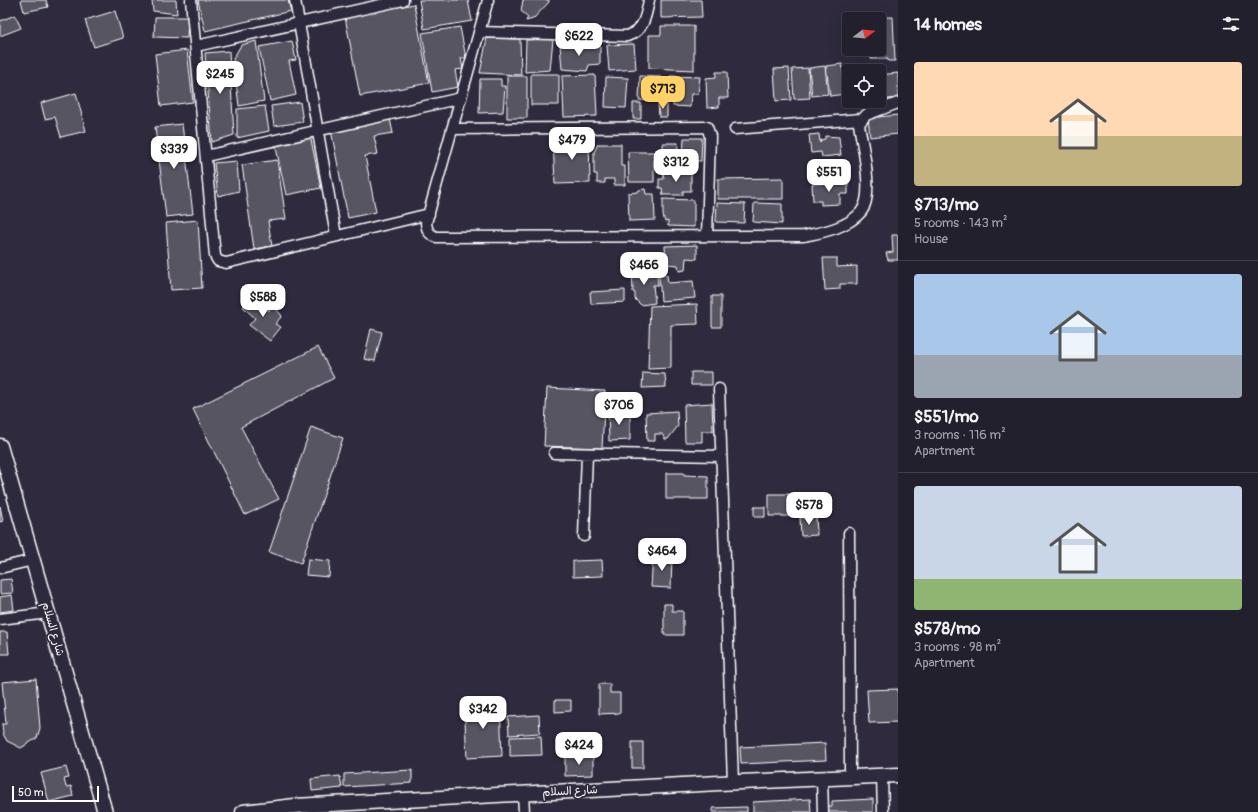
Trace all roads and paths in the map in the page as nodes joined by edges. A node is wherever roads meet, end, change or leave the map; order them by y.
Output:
1 (191, 0) edge
2 (295, 0) edge
3 (403, 0) edge
4 (488, 0) edge
5 (649, 0) edge
6 (299, 23) junction
7 (479, 32) junction
8 (196, 46) junction
9 (461, 98) junction
10 (898, 103) edge
11 (862, 119) junction
12 (452, 129) junction
13 (735, 129) dead end
14 (319, 130) junction
15 (206, 156) junction
16 (428, 214) junction
17 (336, 236) junction
18 (707, 236) junction
19 (719, 389) dead end
20 (0, 446) edge
21 (554, 453) dead end
22 (587, 454) junction
23 (721, 456) junction
24 (5, 479) edge
25 (850, 533) dead end
26 (584, 536) dead end
27 (33, 560) junction
28 (0, 568) edge
29 (48, 613) junction
30 (0, 618) edge
31 (898, 775) edge
32 (882, 776) junction
33 (850, 777) junction
34 (822, 779) junction
35 (733, 782) junction
36 (523, 794) junction
37 (105, 812) edge
38 (243, 812) edge
39 (524, 812) edge
40 (823, 812) edge
41 (883, 812) edge

1 - 8 street
2 - 6 street
3 - 6 street
4 - 7 street
5 - 7 street
6 - 8 street
6 - 14 street
7 - 9 street
8 - 15 street
9 - 12 street
9 - 14 street
10 - 11 street
11 - 13 street
11 - 18 street
12 - 16 street
12 - 18 street
14 - 15 street
14 - 17 street
15 - 17 street
16 - 17 street
16 - 18 street
19 - 23 street
20 - 24 main road, شارع السلام
21 - 22 street
22 - 23 street
22 - 26 street
23 - 35 street
24 - 27 main road, شارع السلام
25 - 33 street
27 - 28 street
27 - 29 main road, شارع السلام
29 - 30 street
29 - 37 main road, شارع السلام
31 - 32 main road, شارع السلام
32 - 33 main road, شارع السلام
32 - 41 street
33 - 34 main road, شارع السلام
34 - 35 main road, شارع السلام
34 - 40 street
35 - 36 main road, شارع السلام
36 - 38 main road, شارع السلام
36 - 39 street

